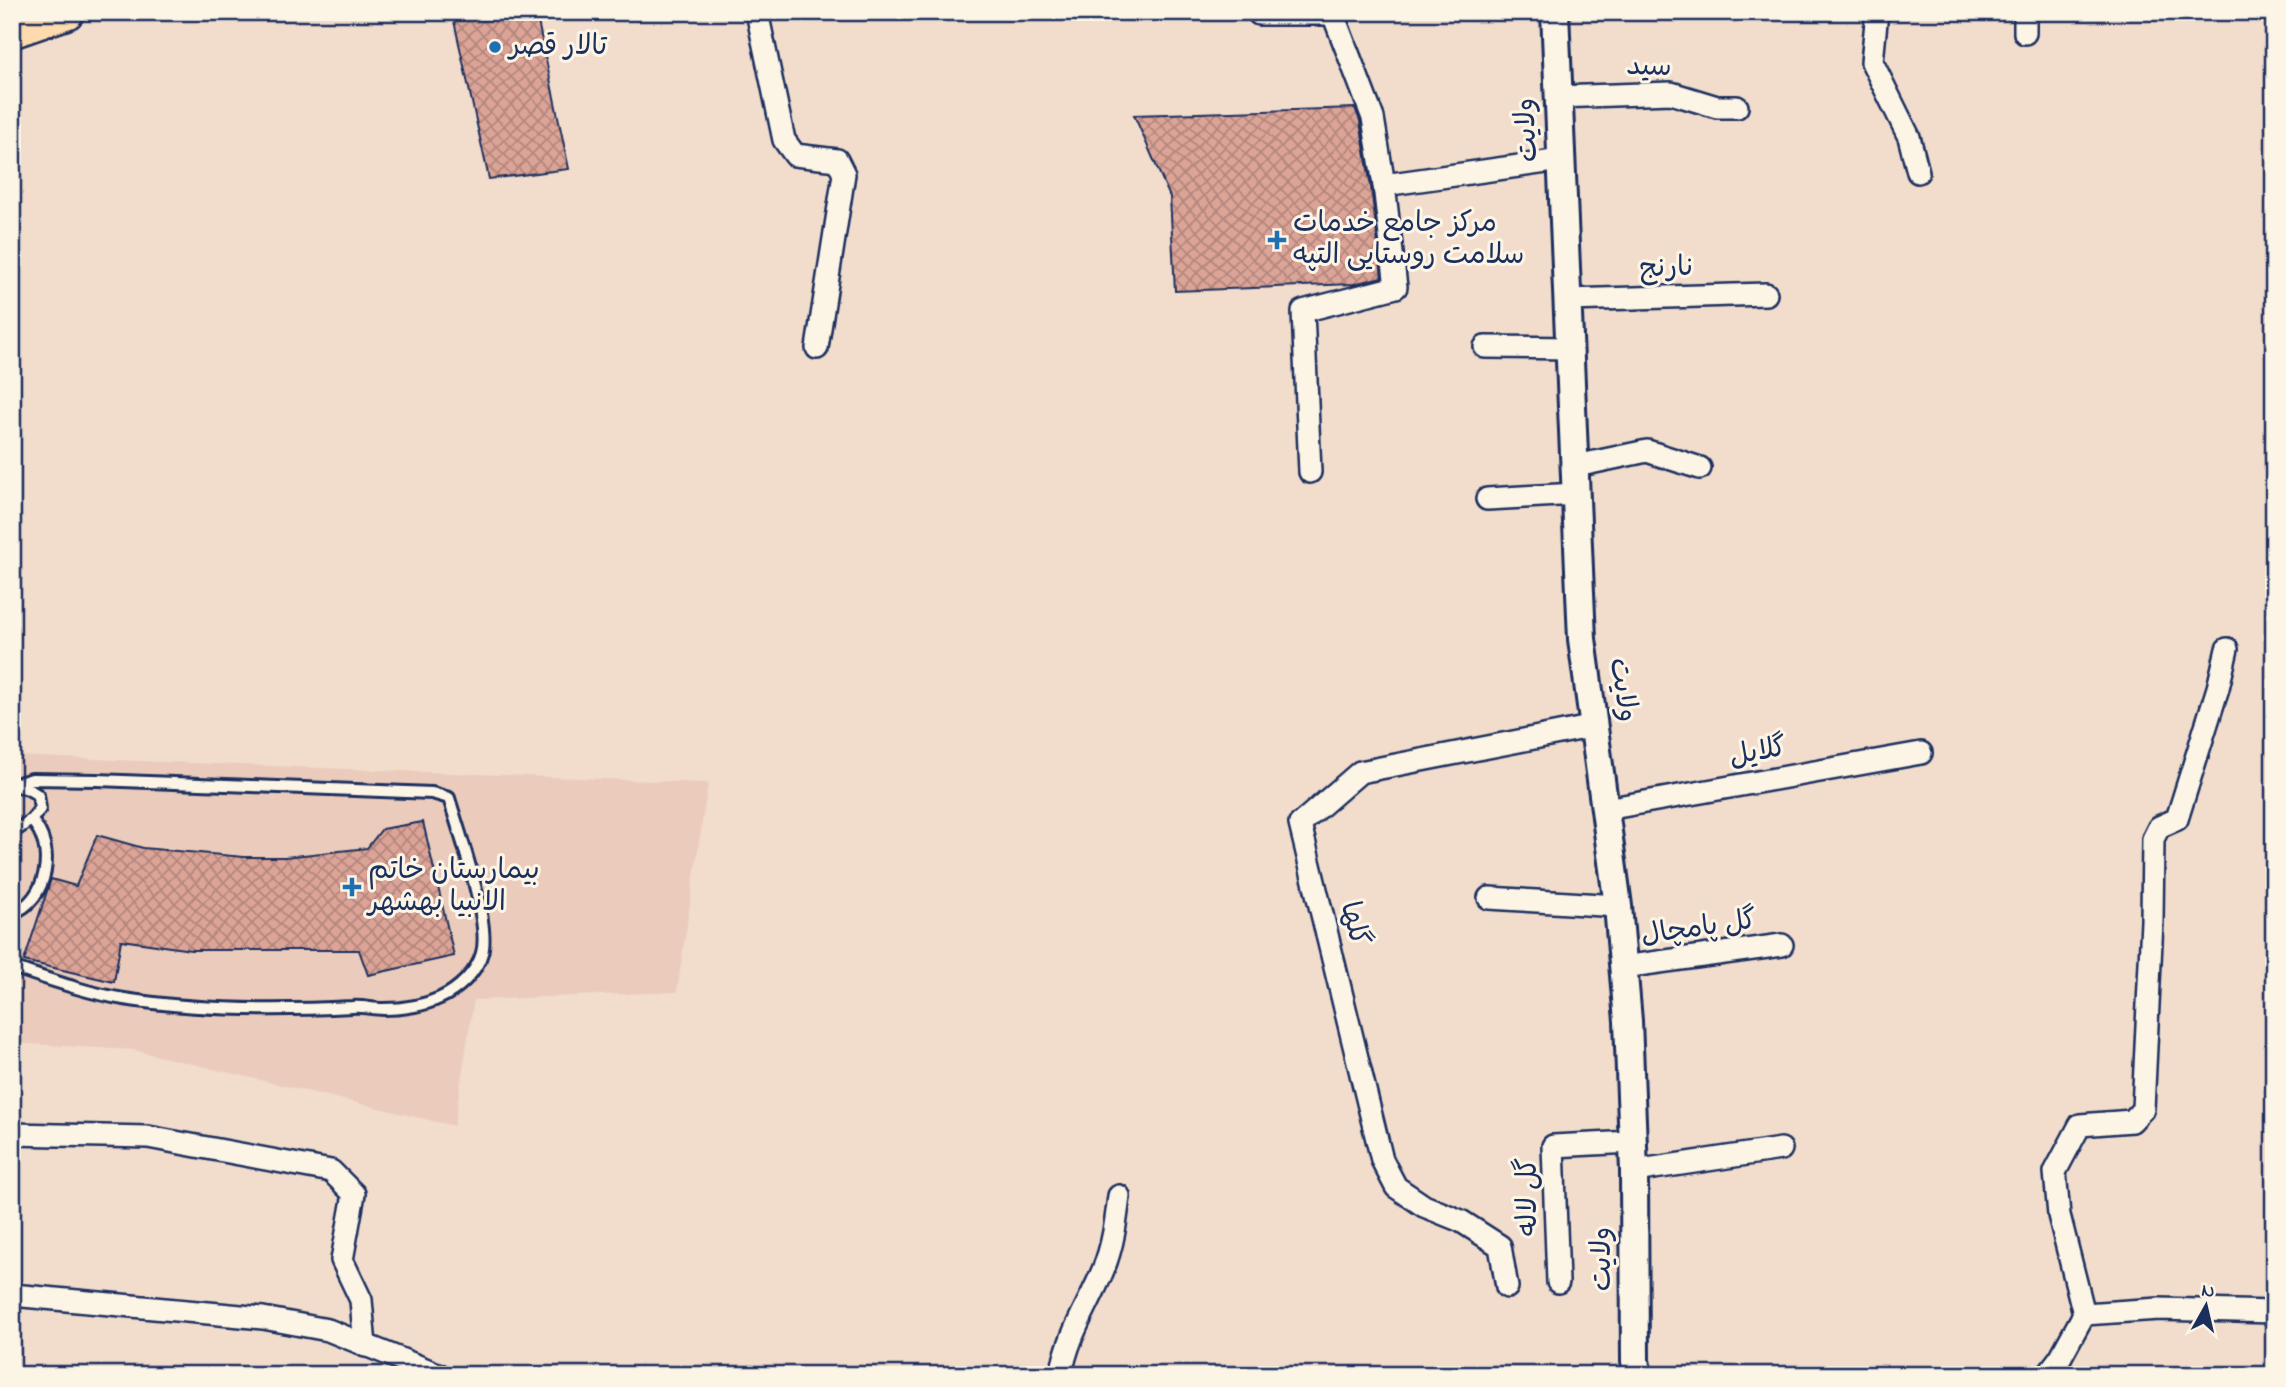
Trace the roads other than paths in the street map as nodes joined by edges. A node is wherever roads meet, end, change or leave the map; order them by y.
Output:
1 (67, 12) edge
2 (757, 12) edge
3 (1555, 12) edge
4 (1877, 12) edge
5 (1259, 14) edge
6 (12, 31) edge
7 (1558, 97) junction
8 (1737, 107) dead end
9 (1561, 160) junction
10 (1918, 172) dead end
11 (1384, 185) junction
12 (1766, 294) dead end
13 (1569, 300) junction
14 (1486, 347) dead end
15 (817, 348) dead end
16 (1570, 348) junction
17 (1576, 466) junction
18 (1700, 468) dead end
19 (1310, 472) dead end
20 (1577, 494) junction
21 (1487, 499) dead end
22 (2227, 649) dead end
23 (1595, 726) junction
24 (1920, 753) dead end
25 (13, 785) edge
26 (1606, 809) junction
27 (31, 820) junction
28 (12, 833) edge
29 (1489, 898) dead end
30 (1618, 906) junction
31 (12, 913) edge
32 (1782, 946) dead end
33 (12, 967) edge
34 (1623, 967) junction
35 (12, 1134) edge
36 (1632, 1142) junction
37 (1781, 1149) dead end
38 (1633, 1171) junction
39 (1119, 1196) dead end
40 (1558, 1282) dead end
41 (1507, 1287) dead end
42 (12, 1295) edge
43 (2274, 1312) edge
44 (2084, 1314) junction
45 (365, 1346) junction
46 (440, 1375) edge
47 (1061, 1375) edge
48 (1638, 1375) edge
49 (2046, 1375) edge

1 - 6 main road
2 - 15 street
3 - 7 street, ولایت
4 - 10 street
5 - 11 street
7 - 8 street, سید
7 - 9 street, ولایت
9 - 11 street
9 - 13 street, ولایت
11 - 19 street
12 - 13 street, نارنج
13 - 16 street, ولایت
14 - 16 street
16 - 17 street, ولایت
17 - 18 street
17 - 20 street, ولایت
20 - 21 street
20 - 23 street, ولایت
22 - 44 street
23 - 26 street, ولایت
23 - 41 street, گلها
24 - 26 street, گلایل
25 - 27 lane
25 - 33 lane
26 - 30 street, ولایت
27 - 28 lane
27 - 31 lane
29 - 30 street
30 - 34 street, ولایت
32 - 34 street, گل پامچال
34 - 36 street, ولایت
35 - 45 street
36 - 38 street, ولایت
36 - 40 street, گل لاله
37 - 38 street
38 - 48 street, ولایت
39 - 47 street
42 - 45 street
43 - 44 street
44 - 49 street
45 - 46 street

